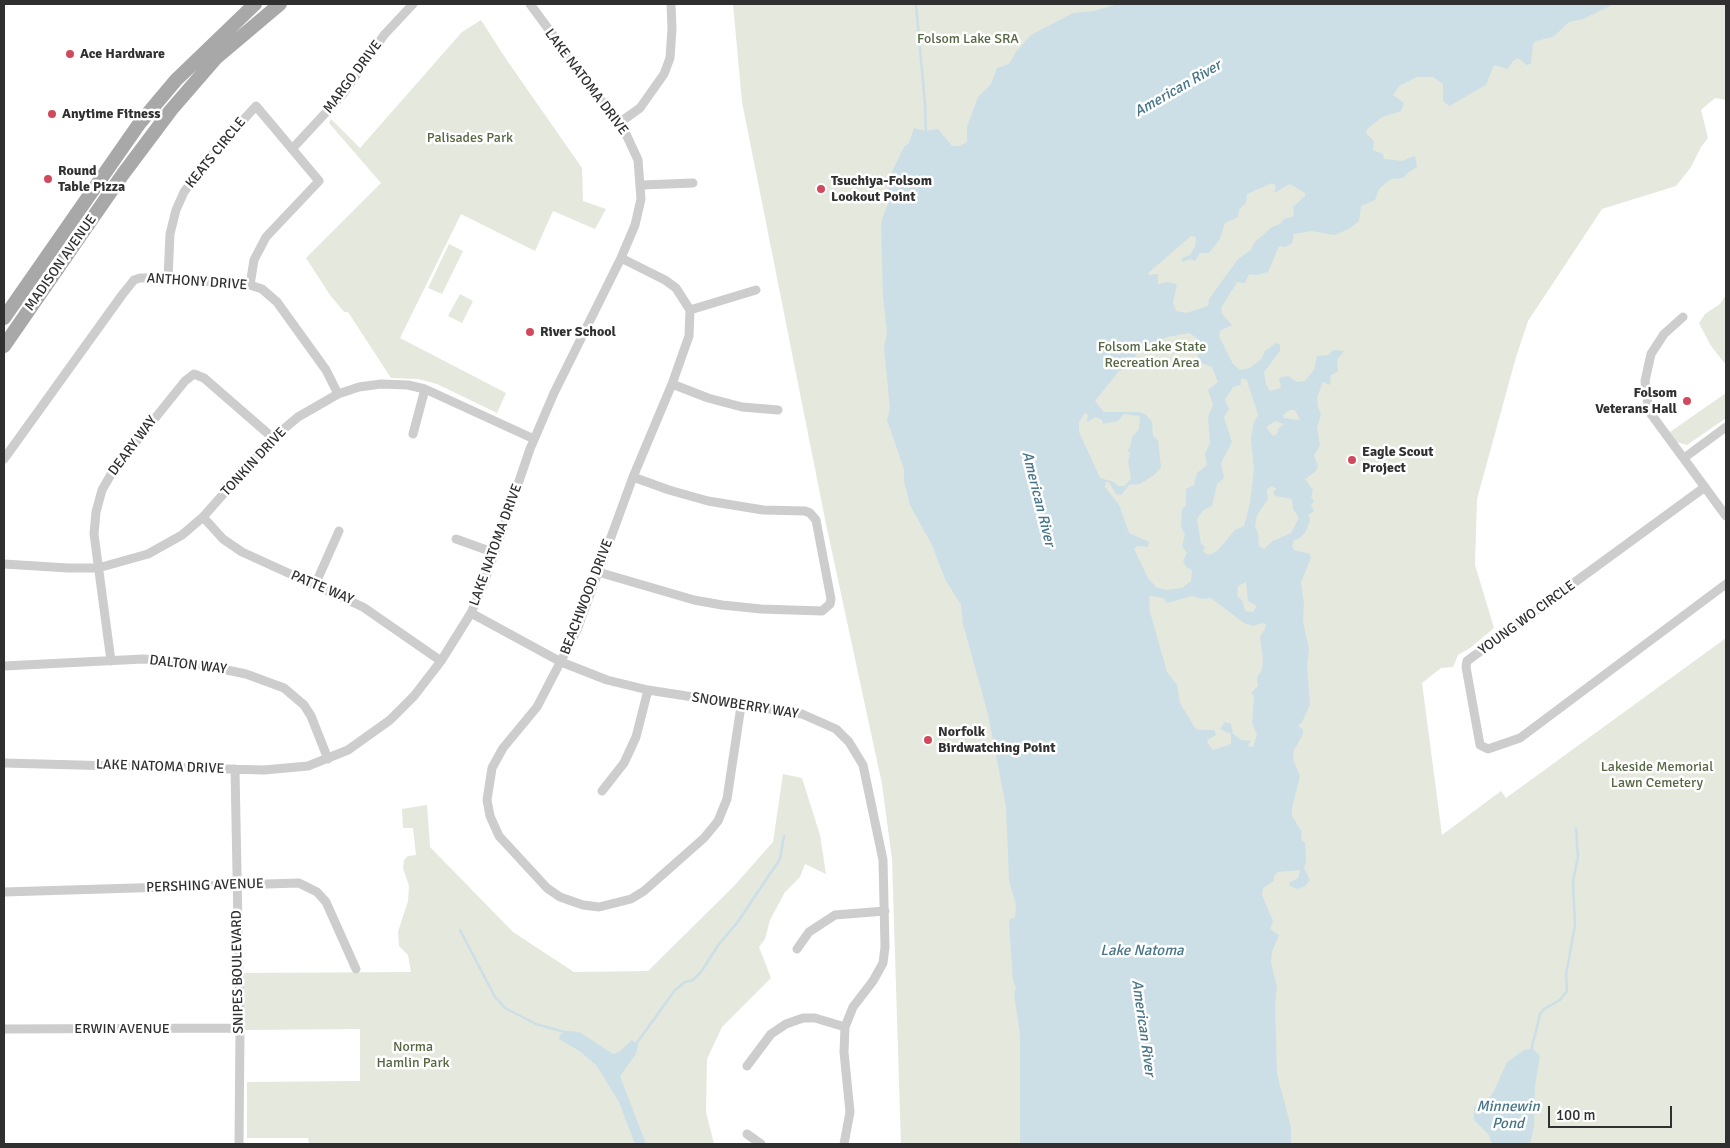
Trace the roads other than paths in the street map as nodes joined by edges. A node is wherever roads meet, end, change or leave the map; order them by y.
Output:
1 (255, 4) edge
2 (280, 4) edge
3 (413, 4) edge
4 (530, 4) edge
5 (671, 4) edge
6 (619, 123) junction
7 (292, 149) junction
8 (693, 183) dead end
9 (642, 185) junction
10 (621, 258) junction
11 (168, 278) junction
12 (250, 286) junction
13 (756, 290) dead end
14 (690, 310) junction
15 (1683, 317) dead end
16 (4, 318) edge
17 (4, 346) edge
18 (672, 384) junction
19 (425, 389) junction
20 (338, 394) junction
21 (778, 410) dead end
22 (1726, 427) edge
23 (413, 434) dead end
24 (273, 438) junction
25 (534, 439) junction
26 (1684, 458) junction
27 (4, 459) edge
28 (633, 477) junction
29 (1705, 488) junction
30 (1726, 516) edge
31 (203, 517) junction
32 (339, 531) dead end
33 (456, 539) dead end
34 (495, 553) junction
35 (4, 564) edge
36 (98, 568) junction
37 (598, 572) junction
38 (1726, 584) edge
39 (315, 586) junction
40 (471, 613) junction
41 (111, 660) junction
42 (441, 661) junction
43 (561, 662) junction
44 (4, 666) edge
45 (648, 690) junction
46 (741, 706) junction
47 (328, 759) junction
48 (4, 762) edge
49 (235, 770) junction
50 (602, 791) dead end
51 (236, 886) junction
52 (4, 892) edge
53 (885, 911) junction
54 (797, 949) dead end
55 (356, 969) dead end
56 (845, 1027) junction
57 (240, 1028) junction
58 (4, 1029) edge
59 (747, 1066) dead end
60 (747, 1134) dead end
61 (239, 1144) edge
62 (761, 1144) edge
63 (844, 1144) edge

1 - 16 main road, MADISON AVENUE
2 - 17 main road, MADISON AVENUE
3 - 7 street, MARGO DRIVE
4 - 6 street, LAKE NATOMA DRIVE
5 - 6 street
6 - 9 street, LAKE NATOMA DRIVE
7 - 11 street, KEATS CIRCLE
7 - 12 street, KEATS CIRCLE
8 - 9 street
9 - 10 street, LAKE NATOMA DRIVE
10 - 14 street
10 - 25 street, LAKE NATOMA DRIVE
11 - 12 street, ANTHONY DRIVE
11 - 27 street, ANTHONY DRIVE
12 - 20 street, ANTHONY DRIVE
13 - 14 street
14 - 18 street, BEACHWOOD DRIVE
15 - 26 street
18 - 21 street
18 - 28 street, BEACHWOOD DRIVE
19 - 20 street, TONKIN DRIVE
19 - 23 street
19 - 25 street, TONKIN DRIVE
20 - 24 street, TONKIN DRIVE
22 - 26 street
24 - 31 street, TONKIN DRIVE
24 - 36 street, DEARY WAY
25 - 34 street, LAKE NATOMA DRIVE
26 - 29 street
28 - 37 street, BEACHWOOD DRIVE
28 - 37 street
29 - 30 street
29 - 38 street, YOUNG WO CIRCLE
31 - 36 street, TONKIN DRIVE
31 - 39 street, PATTE WAY
32 - 39 street
33 - 34 street
34 - 40 street, LAKE NATOMA DRIVE
35 - 36 street, TONKIN DRIVE
36 - 41 street, DEARY WAY
37 - 43 street, BEACHWOOD DRIVE
39 - 42 street, PATTE WAY
40 - 42 street, LAKE NATOMA DRIVE
40 - 43 street, SNOWBERRY WAY
41 - 44 street, DALTON WAY
41 - 47 street, DALTON WAY
42 - 47 street, LAKE NATOMA DRIVE
43 - 45 street, SNOWBERRY WAY
43 - 46 street, BEACHWOOD DRIVE
45 - 46 street, SNOWBERRY WAY
45 - 50 street
46 - 53 street, SNOWBERRY WAY
47 - 49 street, LAKE NATOMA DRIVE
48 - 49 street, LAKE NATOMA DRIVE
49 - 51 street, SNIPES BOULEVARD
51 - 52 street, PERSHING AVENUE
51 - 55 street, PERSHING AVENUE
51 - 57 street, SNIPES BOULEVARD
53 - 54 street
53 - 56 street, SNOWBERRY WAY
56 - 59 street
56 - 63 street, SNOWBERRY WAY
57 - 58 street, ERWIN AVENUE
57 - 61 street, SNIPES BOULEVARD
60 - 62 street

